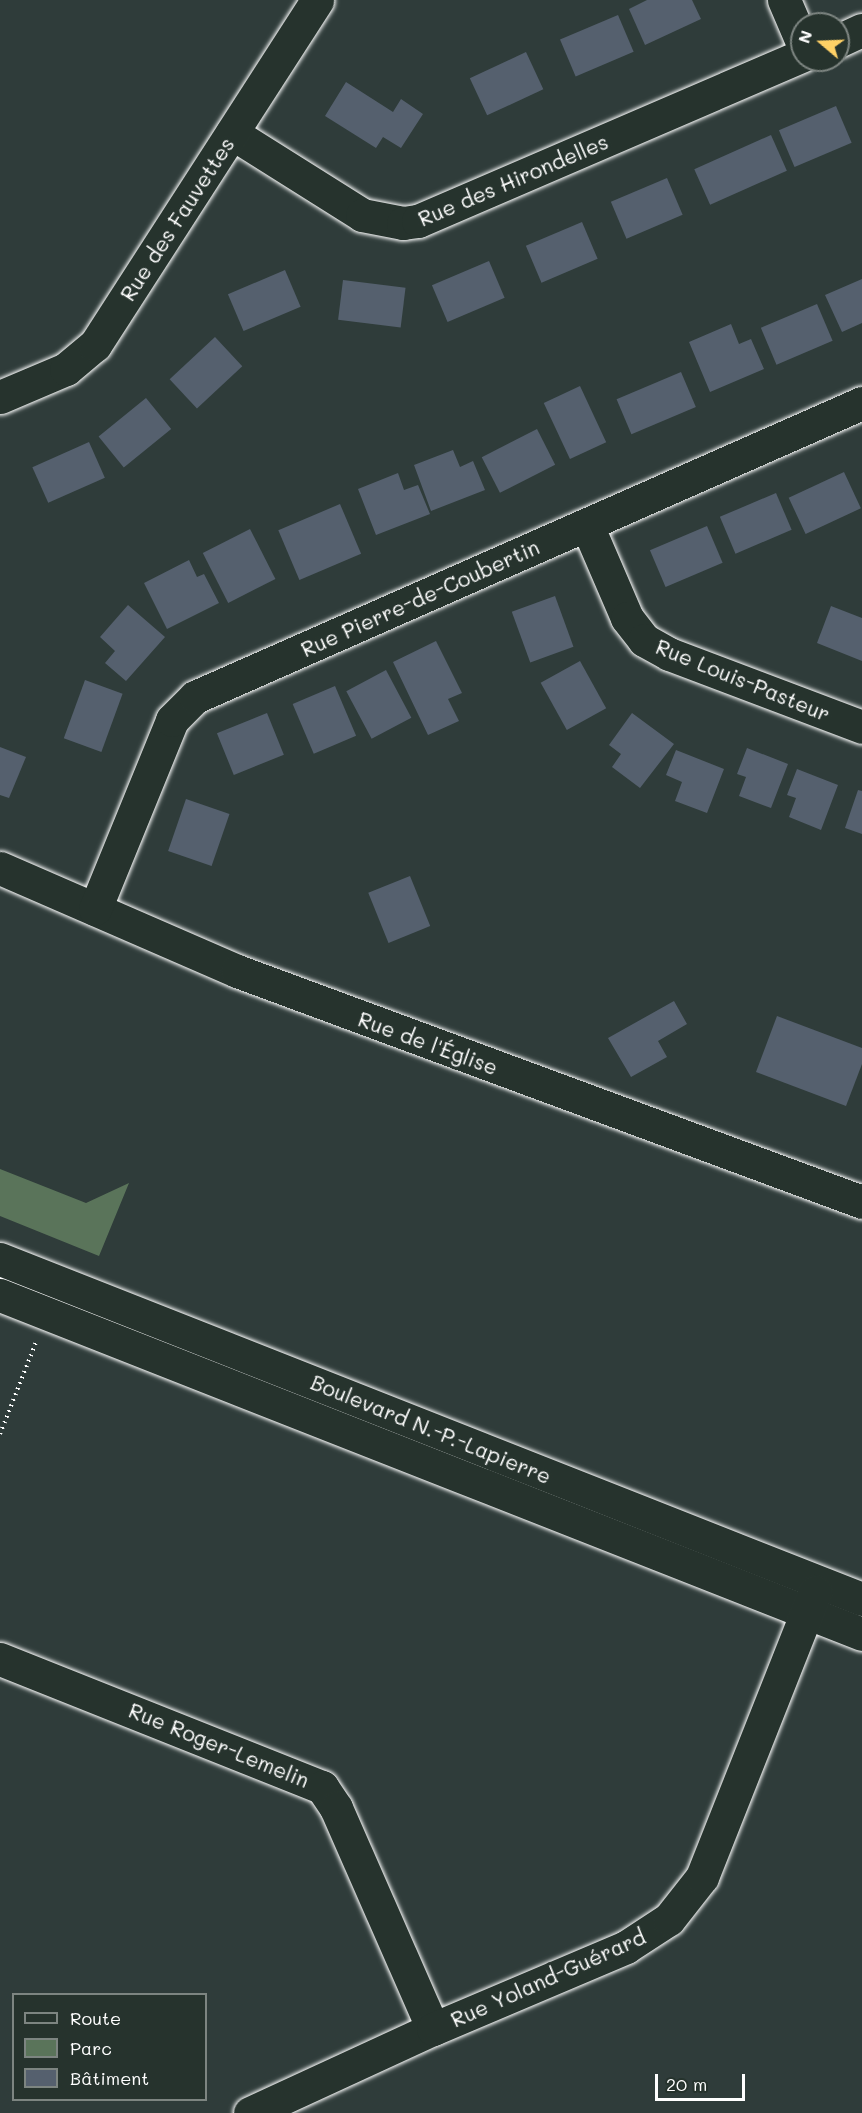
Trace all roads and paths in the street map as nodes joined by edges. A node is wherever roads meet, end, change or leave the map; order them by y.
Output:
1 (317, 0) edge
2 (784, 0) edge
3 (790, 14) edge
4 (790, 61) edge
5 (232, 133) junction
6 (0, 397) edge
7 (862, 403) edge
8 (586, 525) junction
9 (862, 727) edge
10 (0, 868) edge
11 (95, 909) junction
12 (862, 1202) edge
13 (0, 1259) edge
14 (0, 1295) edge
15 (39, 1337) dead end
16 (0, 1434) edge
17 (819, 1582) junction
18 (862, 1599) edge
19 (808, 1612) junction
20 (862, 1634) edge
21 (0, 1659) edge
22 (433, 2029) junction
23 (250, 2113) edge

1 - 5 street, Rue des Fauvettes
2 - 3 street
4 - 5 street, Rue des Hirondelles
5 - 6 street, Rue des Fauvettes
7 - 8 street, Rue Pierre-de-Coubertin
8 - 9 street, Rue Louis-Pasteur
8 - 11 street, Rue Pierre-de-Coubertin
10 - 11 street, Rue de l'Église
11 - 12 street, Rue de l'Église
13 - 17 street, Boulevard N.-P.-Lapierre
14 - 19 street, Boulevard N.-P.-Lapierre
15 - 16 path
17 - 18 street, Boulevard N.-P.-Lapierre
17 - 19 street, Rue Yoland-Guérard
19 - 20 street, Boulevard N.-P.-Lapierre
19 - 22 street, Rue Yoland-Guérard
21 - 22 street, Rue Roger-Lemelin
22 - 23 street, Rue Yoland-Guérard

